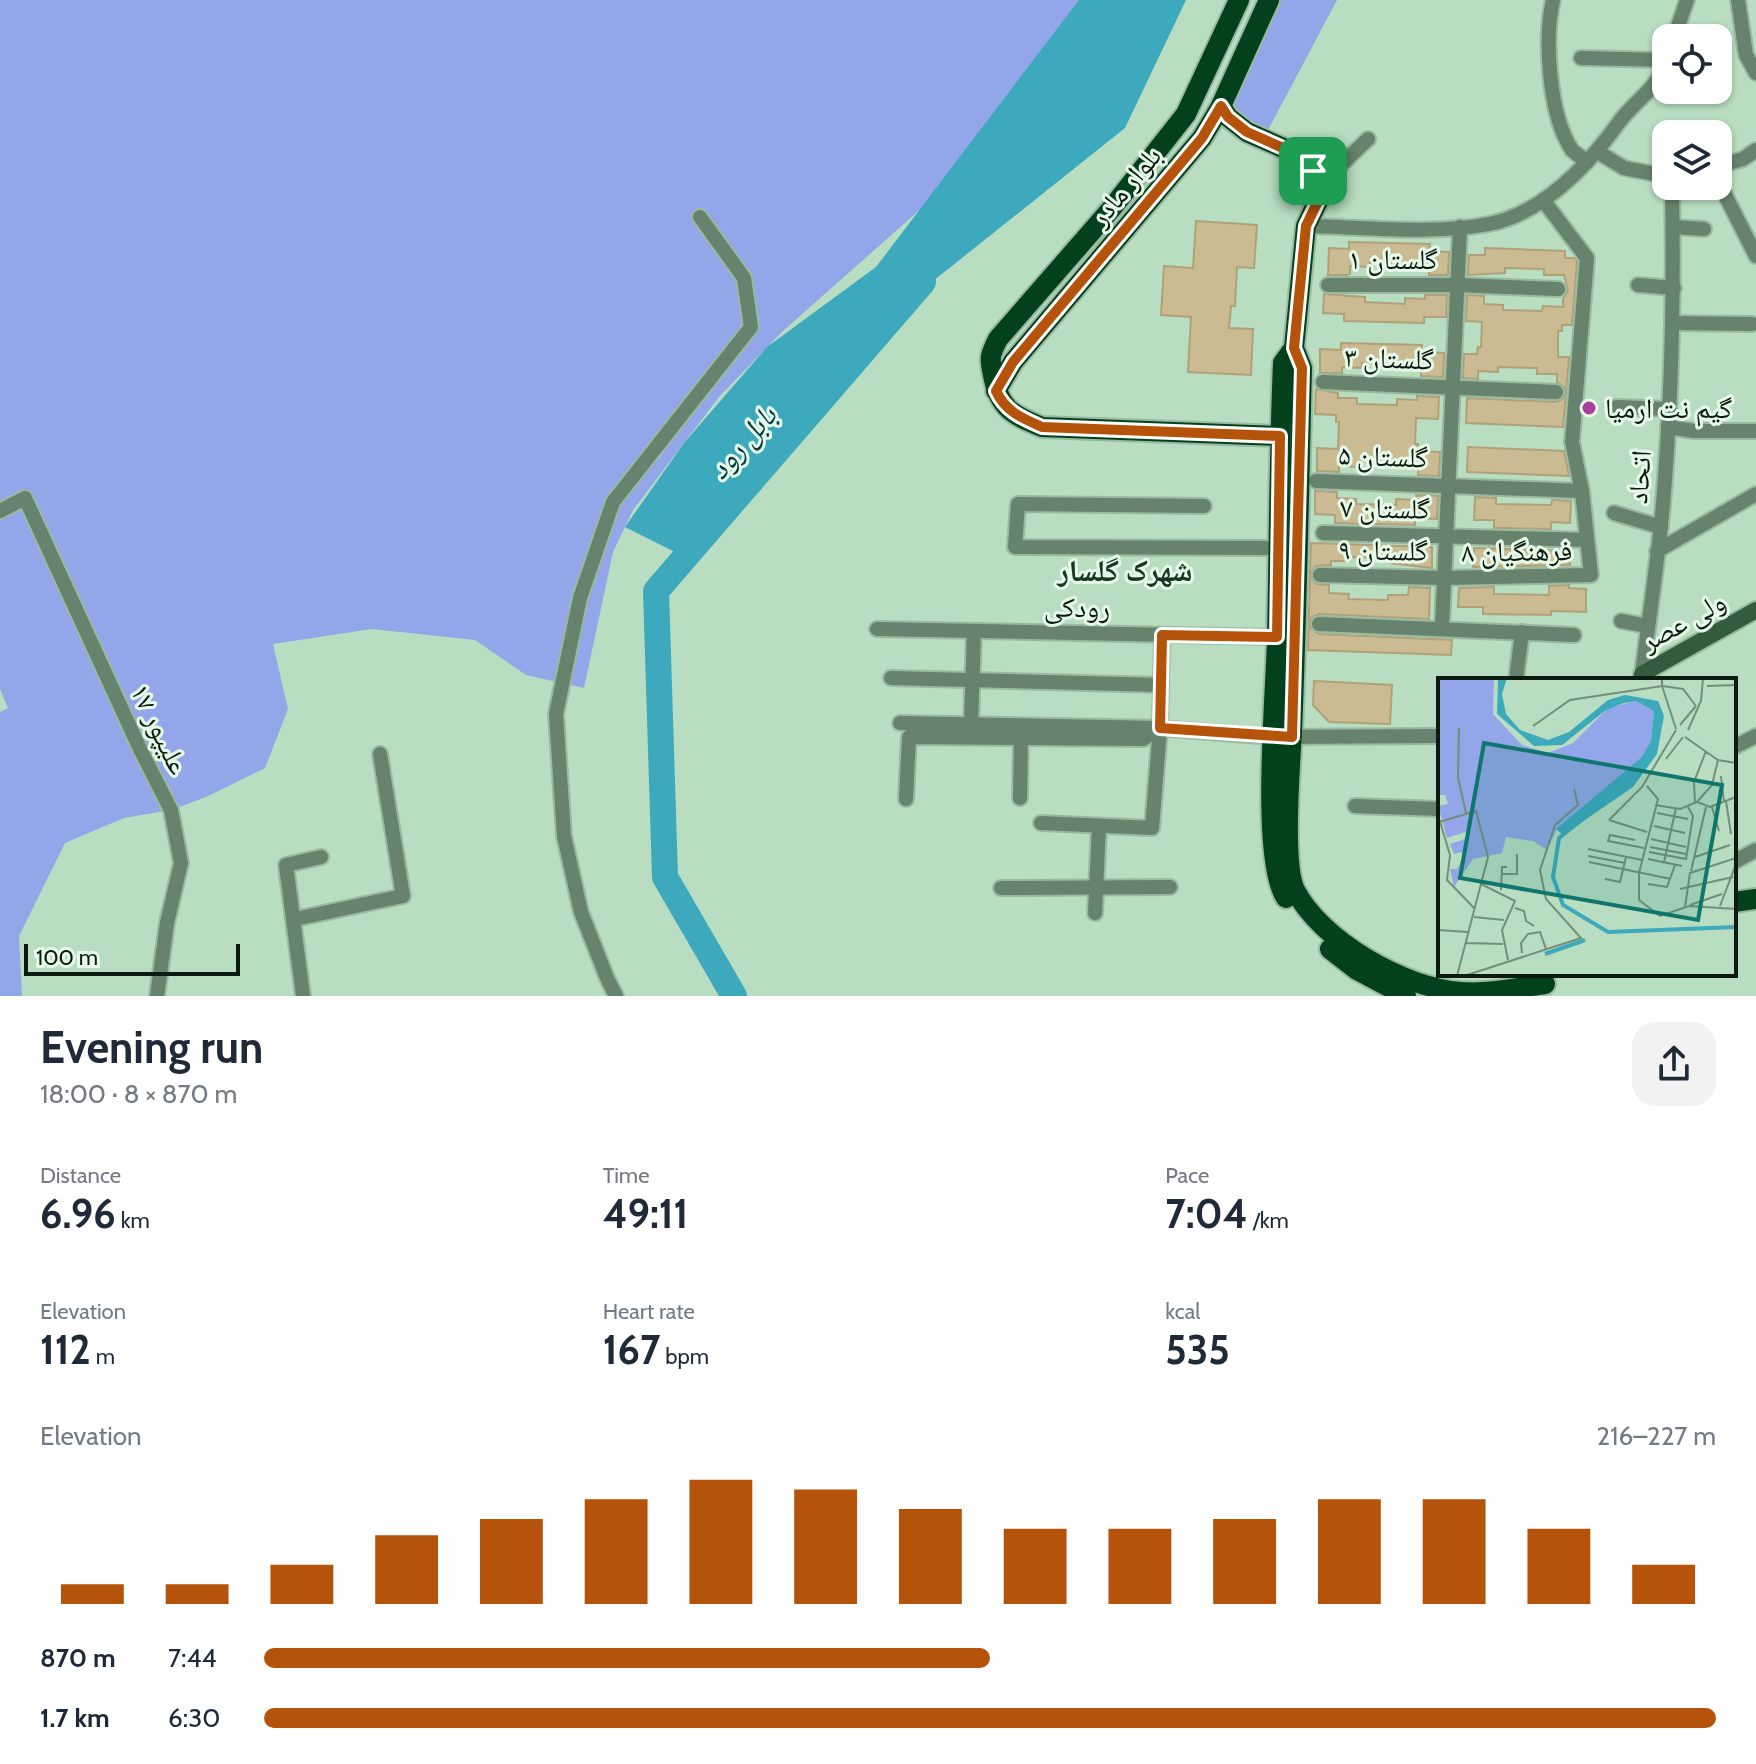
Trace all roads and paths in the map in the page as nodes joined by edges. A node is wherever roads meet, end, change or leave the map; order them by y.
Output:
1 (1239, 0) edge
2 (1269, 0) edge
3 (1553, 0) edge
4 (1687, 0) edge
5 (1738, 0) edge
6 (1679, 24) edge
7 (1750, 38) edge
8 (1581, 58) dead end
9 (1652, 59) edge
10 (1756, 73) edge
11 (1652, 85) edge
12 (1221, 106) junction
13 (1368, 139) dead end
14 (1756, 150) edge
15 (1592, 157) junction
16 (1732, 162) edge
17 (1652, 173) edge
18 (1319, 186) junction
19 (1543, 200) junction
20 (1672, 200) edge
21 (1728, 200) edge
22 (700, 217) dead end
23 (1306, 226) junction
24 (1460, 227) junction
25 (1673, 227) junction
26 (1704, 229) dead end
27 (1756, 256) edge
28 (1328, 285) dead end
29 (1457, 285) junction
30 (1638, 285) dead end
31 (1674, 288) junction
32 (1558, 289) dead end
33 (1673, 323) junction
34 (1752, 324) dead end
35 (1294, 348) junction
36 (1323, 382) dead end
37 (1453, 387) junction
38 (996, 391) junction
39 (1556, 392) dead end
40 (1617, 407) dead end
41 (1669, 409) junction
42 (1668, 427) junction
43 (1756, 431) edge
44 (1280, 436) junction
45 (1316, 481) dead end
46 (1448, 484) junction
47 (1582, 491) junction
48 (1756, 494) edge
49 (1204, 506) dead end
50 (0, 511) edge
51 (1614, 513) dead end
52 (1661, 527) junction
53 (1323, 533) dead end
54 (1446, 535) junction
55 (1587, 540) junction
56 (1277, 548) junction
57 (1657, 551) junction
58 (1320, 575) dead end
59 (1444, 578) junction
60 (1756, 610) edge
61 (1621, 621) dead end
62 (1319, 624) dead end
63 (1648, 626) junction
64 (1442, 627) junction
65 (877, 629) dead end
66 (974, 631) junction
67 (1522, 632) junction
68 (1162, 635) junction
69 (1574, 635) dead end
70 (1277, 637) junction
71 (1641, 677) edge
72 (891, 678) dead end
73 (1516, 678) edge
74 (973, 680) junction
75 (1161, 685) junction
76 (900, 723) dead end
77 (971, 724) junction
78 (1160, 728) junction
79 (1438, 736) edge
80 (1282, 737) junction
81 (1021, 738) junction
82 (380, 754) dead end
83 (1020, 798) dead end
84 (906, 799) dead end
85 (1355, 806) dead end
86 (1438, 809) edge
87 (1041, 823) dead end
88 (1099, 826) junction
89 (1756, 850) edge
90 (321, 857) dead end
91 (1736, 861) edge
92 (1170, 887) dead end
93 (1001, 888) dead end
94 (1096, 889) junction
95 (1756, 899) edge
96 (1736, 902) edge
97 (1095, 913) dead end
98 (295, 919) junction
99 (1545, 985) edge
100 (1456, 994) edge
101 (157, 996) edge
102 (303, 996) edge
103 (616, 996) edge
104 (1406, 996) edge

1 - 38 main road, بلوار مادر
2 - 12 main road, بلوار مادر
3 - 15 street
4 - 6 street
5 - 7 street
7 - 10 street
8 - 9 street
11 - 15 street
12 - 18 main road
12 - 38 main road, بلوار مادر
13 - 18 street
14 - 16 street
15 - 17 street
15 - 19 street
18 - 23 main road
19 - 24 street
19 - 47 street
20 - 25 street, اتحاد
21 - 27 street
22 - 103 street
23 - 24 street
23 - 35 main road
24 - 29 street
25 - 26 street
25 - 31 street, اتحاد
28 - 29 street, گلستان ۱
29 - 32 street, گلستان ۱
29 - 37 street
30 - 31 street
31 - 33 street, اتحاد
33 - 34 street
33 - 41 street, اتحاد
35 - 44 main road
35 - 80 main road
36 - 37 street, گلستان ۳
37 - 39 street, گلستان ۳
37 - 46 street
38 - 44 main road
40 - 41 street
41 - 42 street, اتحاد
42 - 43 street
42 - 52 street, اتحاد
44 - 56 main road
45 - 46 street, گلستان ۵
46 - 47 street, گلستان ۵
46 - 54 street
47 - 55 street
48 - 57 street
49 - 56 street
50 - 101 street, علیپور ۱۷
51 - 52 street
52 - 57 street, اتحاد
53 - 54 street, گلستان ۷
54 - 55 street, گلستان ۷
54 - 59 street
55 - 59 street, فرهنگیان ۸
56 - 70 main road
57 - 63 street, اتحاد
58 - 59 street, گلستان ۹
59 - 64 street
60 - 71 main road, ولی عصر
61 - 63 street
62 - 64 street
63 - 71 street, اتحاد
64 - 67 street
65 - 66 street, رودکی
66 - 68 street, رودکی
66 - 74 street
67 - 69 street
67 - 73 street
68 - 70 street, رودکی
68 - 75 street
70 - 80 main road
72 - 74 street
74 - 75 street
74 - 77 street
75 - 78 street
76 - 77 street
77 - 78 street
78 - 80 street
78 - 81 street
78 - 88 street
79 - 80 street
80 - 100 main road
80 - 104 main road
81 - 83 street
81 - 84 street
82 - 98 street
85 - 86 street
87 - 88 street
88 - 94 street
89 - 91 street
90 - 98 street
92 - 94 street
93 - 94 street
94 - 97 street
95 - 96 main road
98 - 102 street
99 - 100 main road

